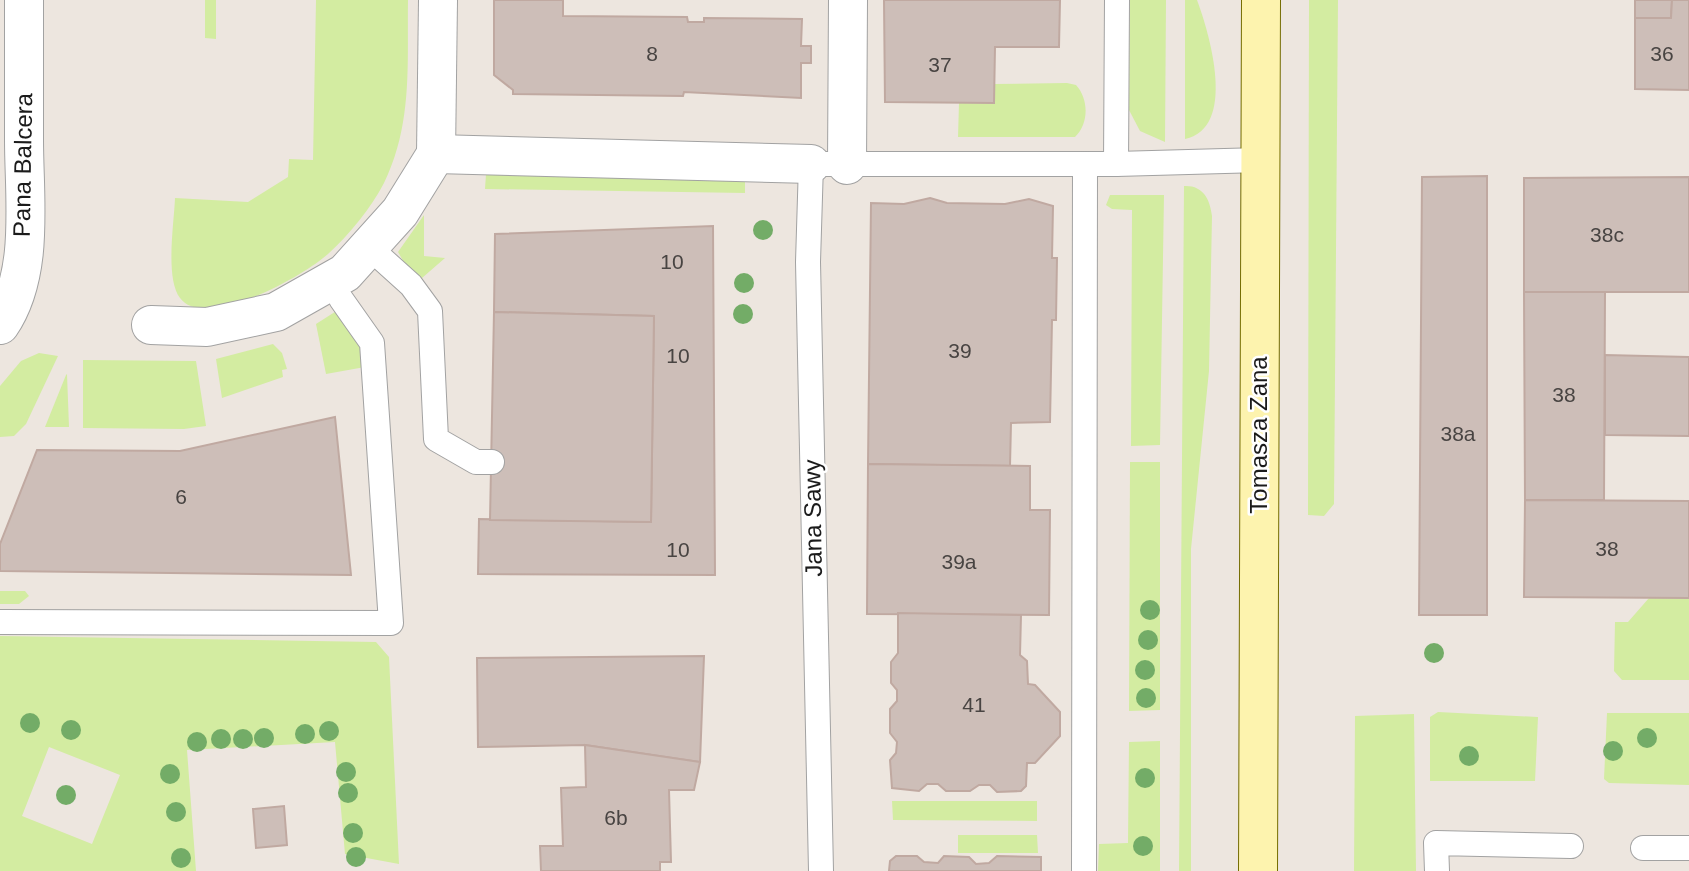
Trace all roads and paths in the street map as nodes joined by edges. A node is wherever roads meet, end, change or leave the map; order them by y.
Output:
1 (24, 0) edge
2 (438, 0) edge
3 (848, 0) edge
4 (1117, 0) edge
5 (1261, 0) edge
6 (436, 154) junction
7 (1261, 160) junction
8 (1085, 164) junction
9 (1116, 164) junction
10 (829, 165) junction
11 (370, 248) junction
12 (341, 299) dead end
13 (0, 325) edge
14 (151, 325) dead end
15 (492, 462) dead end
16 (0, 622) edge
17 (1571, 846) dead end
18 (1643, 848) dead end
19 (1689, 848) edge
20 (821, 871) edge
21 (1084, 871) edge
22 (1258, 871) edge
23 (1437, 871) edge

1 - 13 street, Pana Balcera
2 - 6 street
3 - 10 street, Jana Sawy
4 - 9 lane
5 - 7 street, Tomasza Zana
6 - 10 street
6 - 11 street
7 - 9 lane
7 - 22 street, Tomasza Zana
8 - 9 lane
8 - 10 lane
8 - 21 lane
10 - 20 lane, Jana Sawy
11 - 14 street
11 - 15 lane
12 - 16 lane
17 - 23 lane
18 - 19 lane

